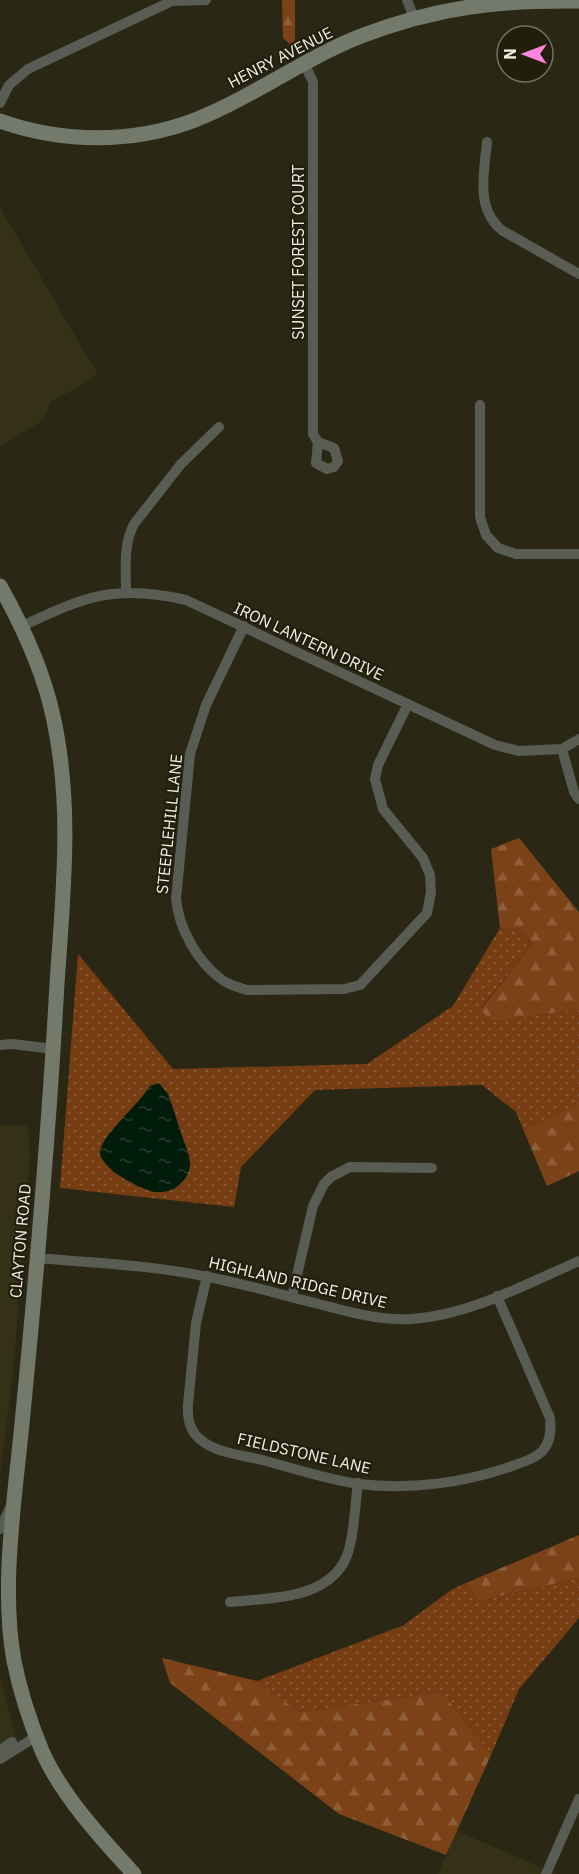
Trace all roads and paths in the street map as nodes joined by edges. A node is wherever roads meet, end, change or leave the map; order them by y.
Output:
1 (206, 0) edge
2 (407, 0) edge
3 (578, 1) edge
4 (414, 18) junction
5 (304, 63) junction
6 (0, 103) edge
7 (0, 121) edge
8 (487, 142) dead end
9 (579, 274) edge
10 (480, 405) dead end
11 (219, 427) dead end
12 (318, 442) dead end
13 (579, 554) edge
14 (0, 586) edge
15 (126, 592) junction
16 (22, 626) junction
17 (244, 626) junction
18 (408, 704) junction
19 (579, 739) edge
20 (562, 749) junction
21 (579, 799) edge
22 (0, 1045) edge
23 (54, 1049) junction
24 (432, 1168) dead end
25 (37, 1258) junction
26 (579, 1261) edge
27 (207, 1276) junction
28 (497, 1296) junction
29 (292, 1297) junction
30 (358, 1484) junction
31 (15, 1497) junction
32 (0, 1529) edge
33 (5, 1566) edge
34 (0, 1600) edge
35 (230, 1602) dead end
36 (9, 1622) junction
37 (37, 1736) junction
38 (12, 1742) dead end
39 (0, 1750) edge
40 (0, 1759) edge
41 (579, 1800) edge
42 (134, 1874) edge
43 (546, 1874) edge

1 - 6 street
2 - 4 street
3 - 4 main road, HENRY AVENUE
4 - 5 main road, HENRY AVENUE
5 - 7 main road, HENRY AVENUE
5 - 12 street, SUNSET FOREST COURT
8 - 9 street
10 - 13 street
11 - 15 street
14 - 16 main road, CLAYTON ROAD
15 - 16 street, IRON LANTERN DRIVE
15 - 17 street, IRON LANTERN DRIVE
16 - 23 main road, CLAYTON ROAD
17 - 18 street, IRON LANTERN DRIVE
17 - 18 street, STEEPLEHILL LANE
18 - 20 street, IRON LANTERN DRIVE
19 - 20 street, IRON LANTERN DRIVE
20 - 21 street
22 - 23 street
23 - 25 main road, CLAYTON ROAD
24 - 29 street
25 - 27 street, HIGHLAND RIDGE DRIVE
25 - 31 main road, CLAYTON ROAD
26 - 28 street, HIGHLAND RIDGE DRIVE
27 - 29 street, HIGHLAND RIDGE DRIVE
27 - 30 street, FIELDSTONE LANE
28 - 29 street, HIGHLAND RIDGE DRIVE
28 - 30 street, FIELDSTONE LANE
30 - 35 street
31 - 32 street
31 - 33 main road, CLAYTON ROAD
33 - 36 main road, CLAYTON ROAD
34 - 36 main road
36 - 37 main road, CLAYTON ROAD
37 - 40 street
37 - 42 main road, CLAYTON ROAD
38 - 39 street
41 - 43 street

